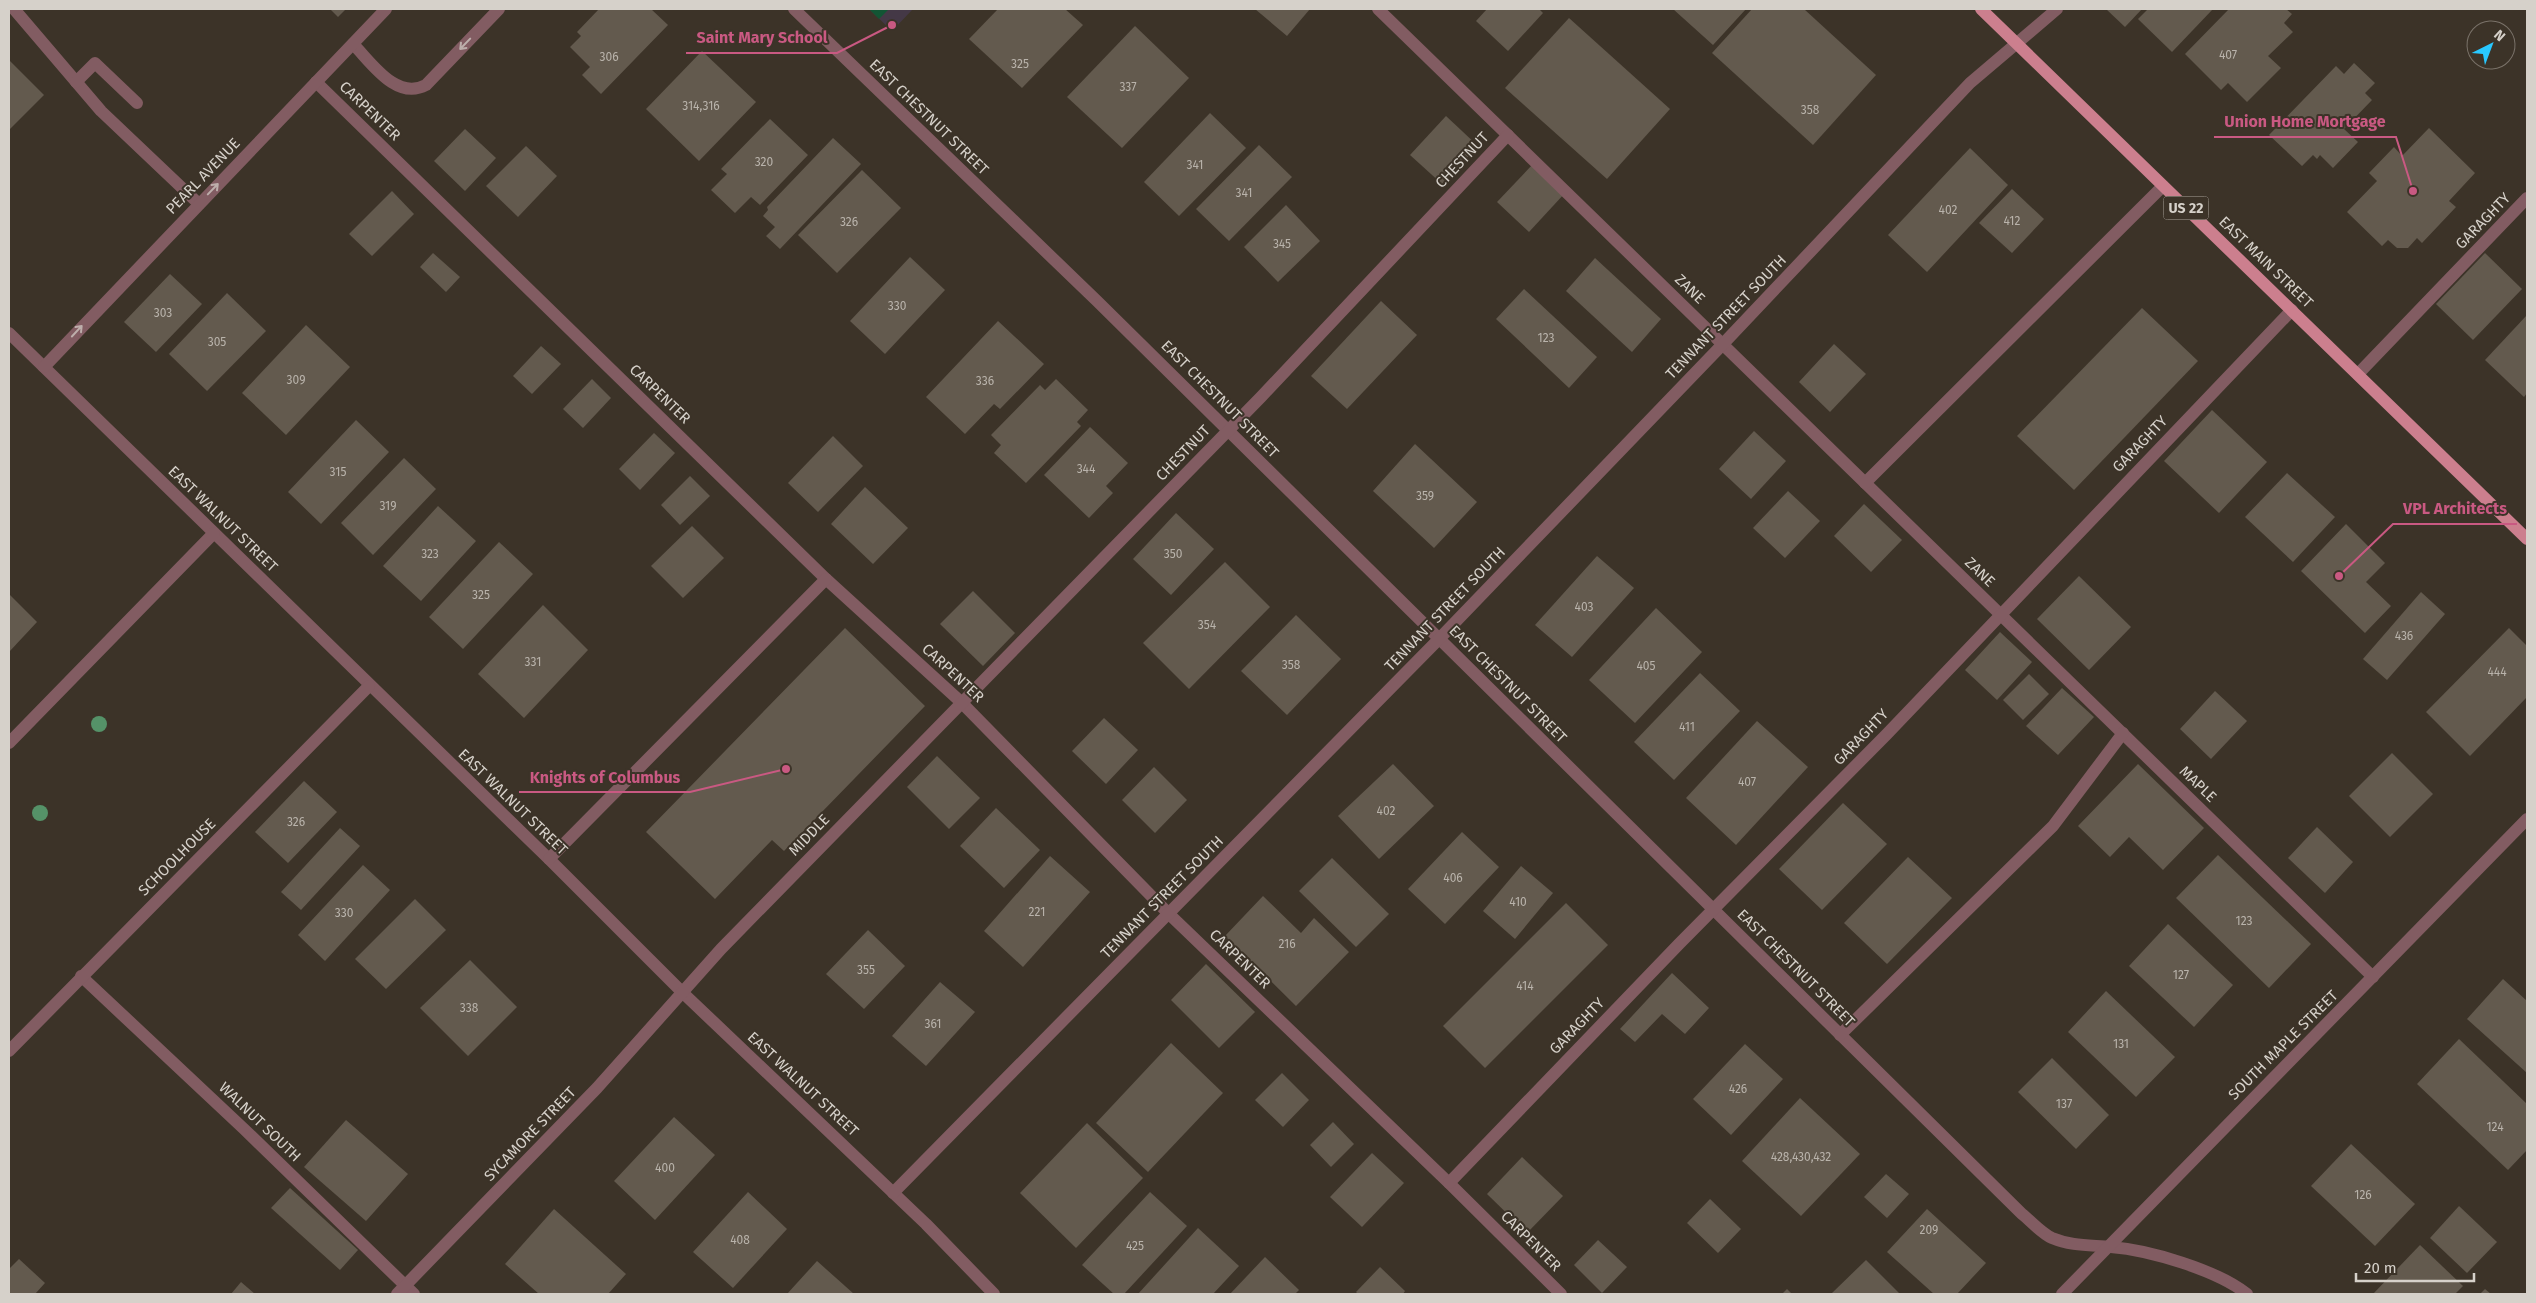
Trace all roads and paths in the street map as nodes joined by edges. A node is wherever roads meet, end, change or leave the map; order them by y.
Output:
1 (14, 9) edge
2 (386, 9) edge
3 (499, 9) edge
4 (794, 9) edge
5 (1378, 9) edge
6 (1981, 9) edge
7 (2057, 9) edge
8 (352, 44) junction
9 (2017, 44) junction
10 (76, 82) junction
11 (316, 82) junction
12 (137, 103) dead end
13 (1508, 135) junction
14 (2163, 186) junction
15 (2527, 198) edge
16 (199, 204) junction
17 (2292, 310) junction
18 (9, 333) edge
19 (1723, 344) junction
20 (44, 367) junction
21 (2358, 374) junction
22 (1228, 430) junction
23 (1865, 483) junction
24 (214, 533) junction
25 (2527, 539) edge
26 (826, 579) junction
27 (2001, 614) junction
28 (1439, 639) junction
29 (370, 686) junction
30 (961, 702) junction
31 (2123, 733) junction
32 (9, 743) edge
33 (2527, 819) edge
34 (549, 859) junction
35 (1713, 909) junction
36 (1169, 914) junction
37 (81, 976) junction
38 (2373, 977) junction
39 (682, 992) junction
40 (1840, 1035) junction
41 (9, 1051) edge
42 (1449, 1183) junction
43 (893, 1192) junction
44 (2111, 1247) junction
45 (406, 1291) edge
46 (994, 1294) edge
47 (1561, 1294) edge
48 (2062, 1294) edge
49 (2247, 1294) edge

1 - 10 street
2 - 8 street, PEARL AVENUE
3 -> 8 street
4 - 22 street, EAST CHESTNUT STREET
5 - 13 street, ZANE
6 - 9 main road, EAST MAIN STREET / US 22
7 - 9 street, TENNANT STREET SOUTH
8 - 11 street, PEARL AVENUE
9 - 14 main road, EAST MAIN STREET / US 22
9 - 19 street, TENNANT STREET SOUTH
10 - 12 street
10 - 16 street
16 -> 11 street, PEARL AVENUE
11 - 26 street, CARPENTER
13 - 19 street, ZANE
13 - 22 street, CHESTNUT
14 - 17 main road, EAST MAIN STREET / US 22
14 - 23 street
15 - 21 street, GARAGHTY
20 -> 16 street, PEARL AVENUE
17 - 21 main road, EAST MAIN STREET / US 22
17 - 27 street, GARAGHTY
18 - 20 street, EAST WALNUT STREET
19 - 23 street, ZANE
19 - 28 street, TENNANT STREET SOUTH
20 - 24 street, EAST WALNUT STREET
21 - 25 main road, EAST MAIN STREET / US 22
22 - 28 street, EAST CHESTNUT STREET
22 - 30 street, CHESTNUT
23 - 27 street, ZANE
24 - 29 street, EAST WALNUT STREET
24 - 32 street
26 - 30 street, CARPENTER
26 - 34 street
27 - 31 street, MAPLE
27 - 35 street, GARAGHTY
28 - 35 street, EAST CHESTNUT STREET
28 - 36 street, TENNANT STREET SOUTH
29 - 34 street, EAST WALNUT STREET
29 - 37 street, SCHOOLHOUSE
30 - 36 street, CARPENTER
30 - 39 street, MIDDLE
31 - 38 street, MAPLE
31 - 40 street
33 - 38 street, SOUTH MAPLE STREET
34 - 39 street, EAST WALNUT STREET
35 - 40 street, EAST CHESTNUT STREET
35 - 42 street, GARAGHTY
36 - 42 street, CARPENTER
36 - 43 street, TENNANT STREET SOUTH
37 - 41 street, SCHOOLHOUSE
37 - 45 street, WALNUT SOUTH
38 - 44 street, SOUTH MAPLE STREET
39 - 43 street, EAST WALNUT STREET
39 - 45 street, SYCAMORE STREET
40 - 44 street, EAST CHESTNUT STREET
42 - 47 street, CARPENTER
43 - 46 street, EAST WALNUT STREET
44 - 48 street, SOUTH MAPLE STREET
44 - 49 street, EAST CHESTNUT STREET

